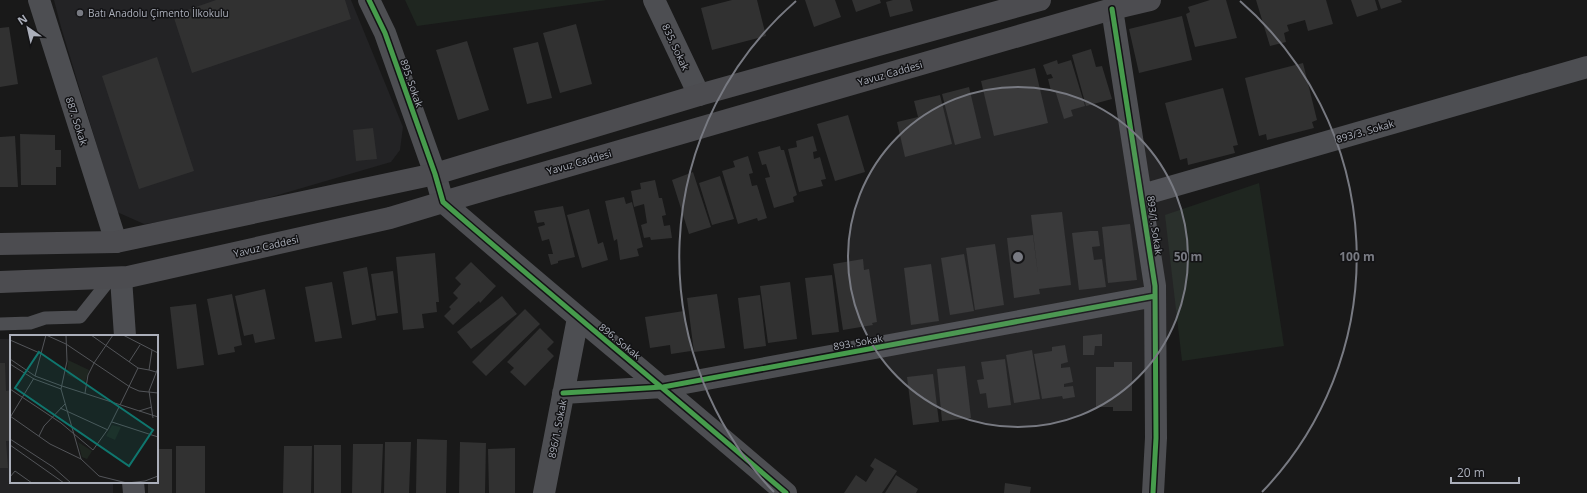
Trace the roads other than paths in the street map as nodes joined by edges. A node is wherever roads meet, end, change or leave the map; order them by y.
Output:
1 (39, 0) edge
2 (368, 0) edge
3 (654, 0) edge
4 (1040, 0) edge
5 (1150, 0) edge
6 (1112, 9) junction
7 (1587, 67) edge
8 (698, 95) junction
9 (435, 174) junction
10 (1142, 195) junction
11 (442, 202) junction
12 (116, 242) junction
13 (0, 244) edge
14 (116, 278) junction
15 (0, 282) edge
16 (1155, 296) junction
17 (578, 318) junction
18 (0, 324) edge
19 (125, 335) edge
20 (662, 387) junction
21 (563, 394) junction
22 (133, 483) edge
23 (134, 493) edge
24 (544, 493) edge
25 (786, 493) edge
26 (1153, 493) edge

1 - 12 street, 887. Sokak
2 - 9 street, 895. Sokak
3 - 8 street, 835. Sokak
4 - 8 main road
5 - 6 main road, Yavuz Caddesi
6 - 10 street, 893/1. Sokak
6 - 11 main road, Yavuz Caddesi
7 - 10 street, 893/3. Sokak
8 - 9 main road
9 - 11 street, 895. Sokak
9 - 12 main road
10 - 16 street, 893/1. Sokak
11 - 14 main road, Yavuz Caddesi
11 - 17 street, 896. Sokak
12 - 13 main road
14 - 15 main road, Yavuz Caddesi
14 - 18 lane
14 - 19 street
16 - 20 street, 893. Sokak
16 - 26 street, 893/1. Sokak
17 - 20 street, 896. Sokak
17 - 21 street, 896/1. Sokak
20 - 21 street, 893. Sokak
20 - 25 street, 896. Sokak
21 - 24 street, 896/1. Sokak
22 - 23 street

